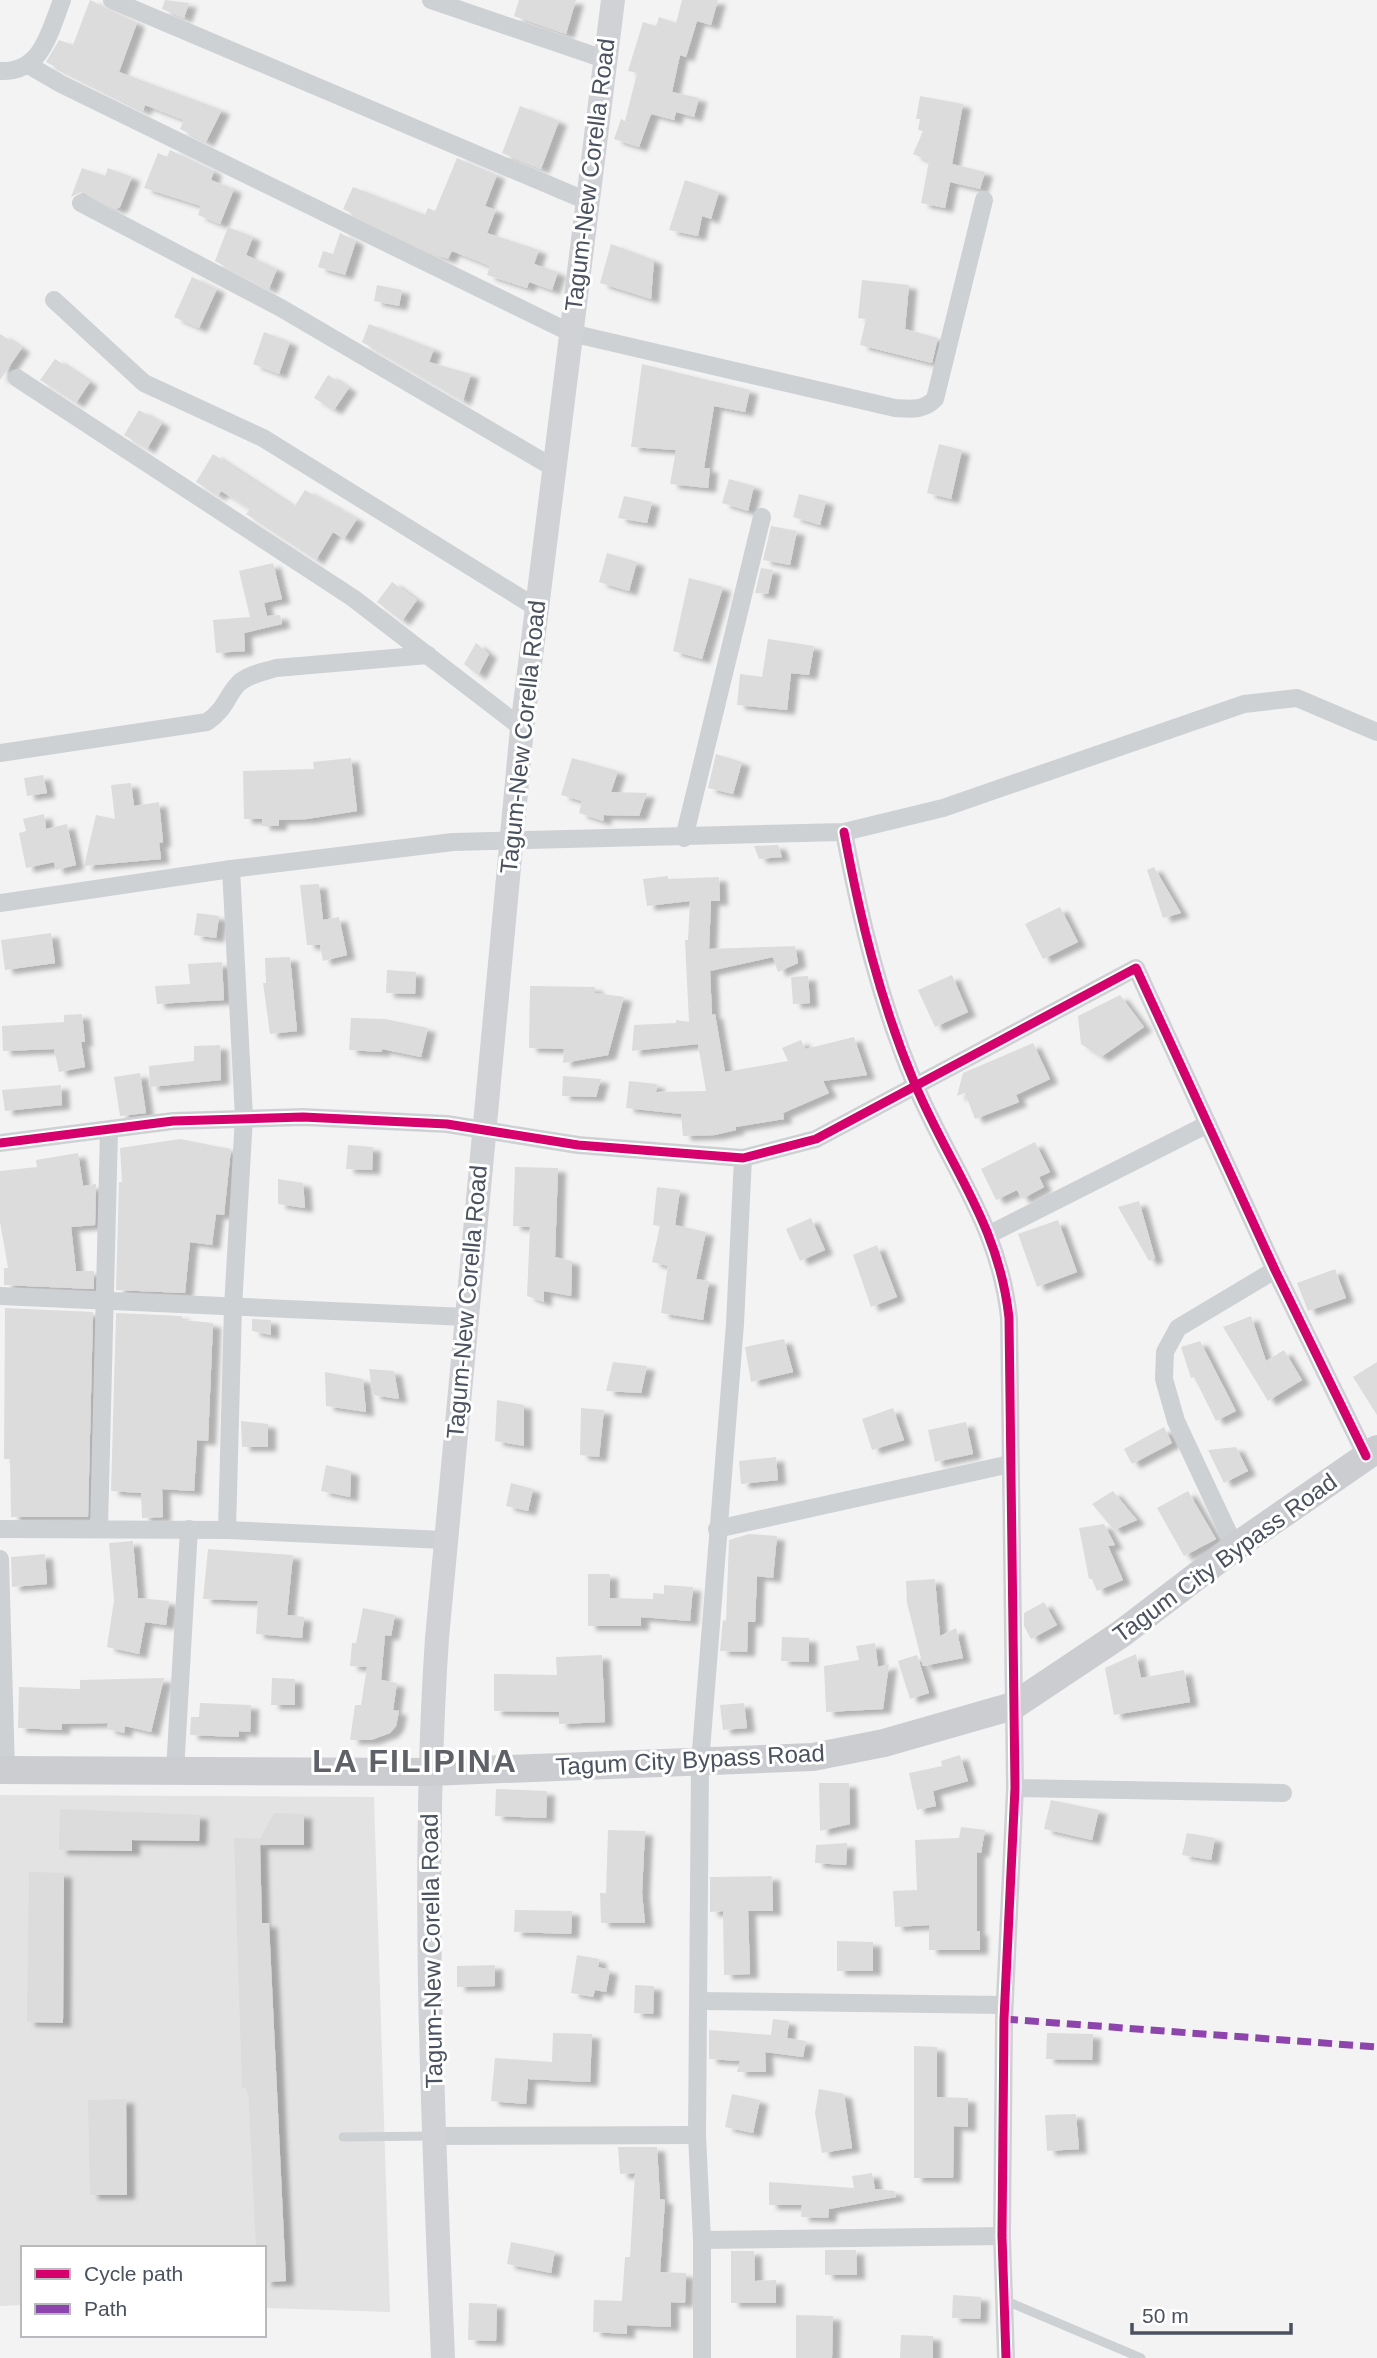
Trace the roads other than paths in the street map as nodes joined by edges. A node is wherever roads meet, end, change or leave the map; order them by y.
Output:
1 (62, 0) edge
2 (112, 0) edge
3 (431, 0) edge
4 (613, 0) edge
5 (604, 59) junction
6 (30, 65) junction
7 (0, 71) edge
8 (984, 200) dead end
9 (587, 201) junction
10 (81, 203) dead end
11 (54, 300) dead end
12 (571, 333) junction
13 (17, 378) dead end
14 (554, 468) junction
15 (762, 517) dead end
16 (537, 608) junction
17 (428, 655) junction
18 (522, 728) junction
19 (1377, 732) edge
20 (0, 753) edge
21 (844, 832) junction
22 (510, 838) junction
23 (684, 838) junction
24 (231, 869) junction
25 (0, 903) edge
26 (915, 1084) junction
27 (244, 1117) junction
28 (1208, 1124) junction
29 (483, 1129) junction
30 (108, 1130) junction
31 (0, 1143) edge
32 (743, 1158) junction
33 (990, 1234) junction
34 (1275, 1270) junction
35 (0, 1297) edge
36 (104, 1302) junction
37 (233, 1307) junction
38 (466, 1317) junction
39 (1372, 1452) edge
40 (1010, 1464) junction
41 (99, 1528) junction
42 (0, 1529) edge
43 (189, 1529) junction
44 (717, 1529) junction
45 (227, 1530) junction
46 (444, 1540) junction
47 (1235, 1547) junction
48 (0, 1559) edge
49 (1013, 1706) junction
50 (700, 1763) junction
51 (3, 1770) edge
52 (175, 1771) junction
53 (429, 1772) junction
54 (1015, 1788) junction
55 (1283, 1793) dead end
56 (700, 2001) junction
57 (1004, 2005) junction
58 (697, 2135) junction
59 (434, 2136) junction
60 (343, 2137) dead end
61 (1002, 2236) junction
62 (702, 2240) junction
63 (1004, 2300) junction
64 (443, 2358) edge
65 (702, 2358) edge
66 (1006, 2358) edge
67 (1141, 2358) edge

1 - 6 street
2 - 9 street
3 - 5 street
4 - 5 main road, Tagum-New Corella Road
5 - 9 main road, Tagum-New Corella Road
6 - 7 street
6 - 12 street
8 - 12 street
9 - 12 main road, Tagum-New Corella Road
10 - 14 street
11 - 16 street
12 - 14 main road, Tagum-New Corella Road
13 - 17 street
14 - 16 main road, Tagum-New Corella Road
15 - 23 street
16 - 18 main road, Tagum-New Corella Road
17 - 18 street
17 - 20 street
18 - 22 main road, Tagum-New Corella Road
19 - 21 street
21 - 23 street
21 - 26 street
22 - 23 street
22 - 24 street
22 - 29 main road, Tagum-New Corella Road
24 - 25 street
24 - 27 street
26 - 28 street
26 - 32 street
26 - 33 street
27 - 29 street
27 - 30 street
27 - 37 street
28 - 33 street
28 - 34 street
29 - 32 street
29 - 38 main road, Tagum-New Corella Road
30 - 31 street
30 - 36 street
32 - 44 street
33 - 40 street
34 - 39 street
34 - 47 street
35 - 36 street
36 - 37 street
36 - 41 street
37 - 38 street
37 - 45 street
38 - 46 main road, Tagum-New Corella Road
39 - 47 main road, Tagum City Bypass Road
40 - 44 street
40 - 49 street
41 - 42 street
41 - 43 street
43 - 45 street
43 - 52 street
44 - 50 street
45 - 46 street
46 - 53 main road, Tagum-New Corella Road
47 - 49 main road, Tagum City Bypass Road
48 - 51 street
49 - 50 main road, Tagum City Bypass Road
49 - 54 street
50 - 53 main road, Tagum City Bypass Road
50 - 56 street
51 - 52 main road, Tagum City Bypass Road
52 - 53 main road, Tagum City Bypass Road
53 - 59 main road, Tagum-New Corella Road
54 - 55 street
54 - 57 street
56 - 57 street
56 - 58 street
57 - 61 street
58 - 59 street
58 - 62 street
59 - 60 lane
59 - 64 main road, Tagum-New Corella Road
61 - 62 street
61 - 63 street
62 - 65 street
63 - 66 street
63 - 67 lane

